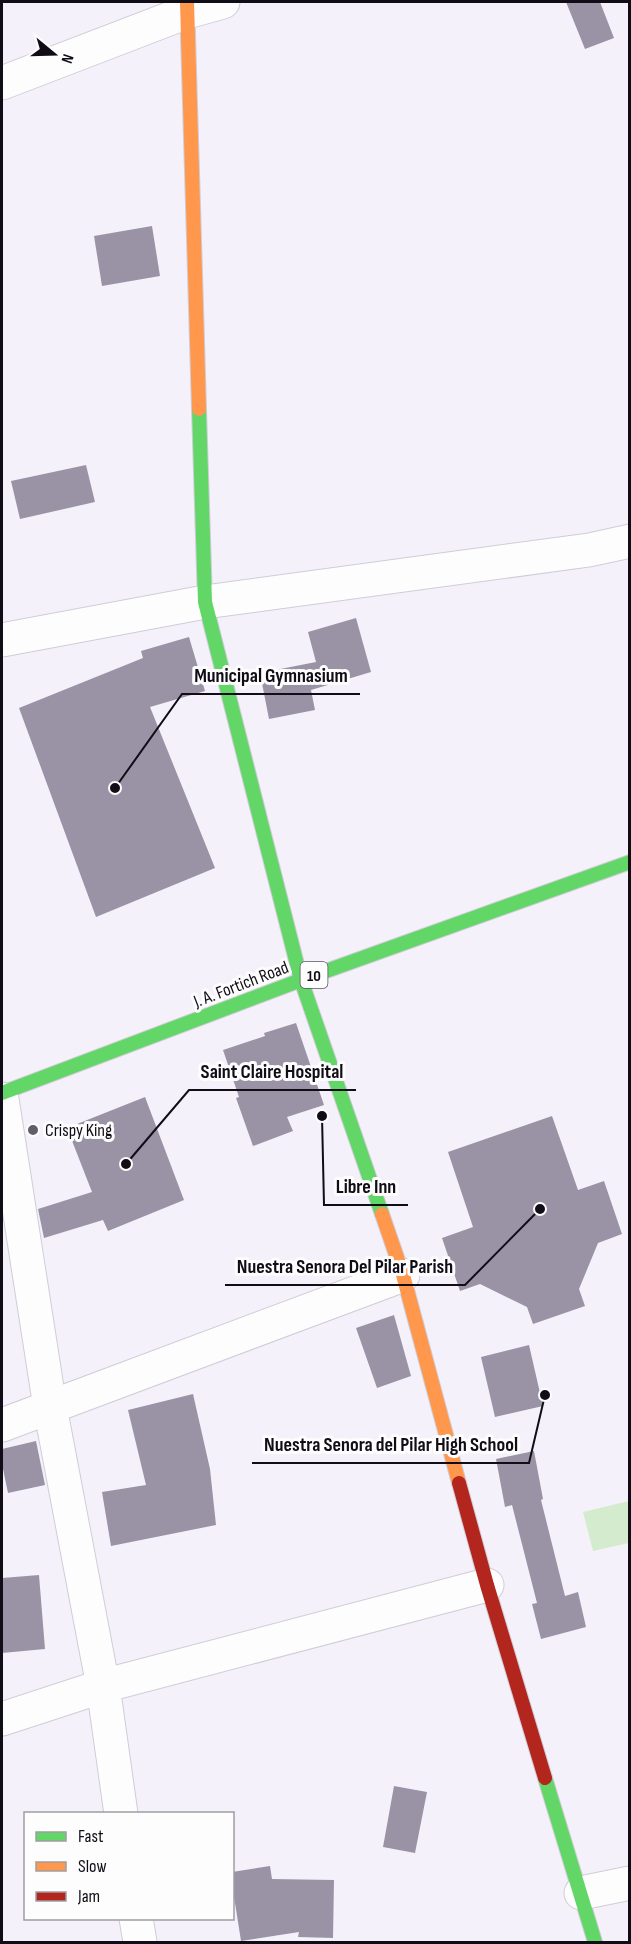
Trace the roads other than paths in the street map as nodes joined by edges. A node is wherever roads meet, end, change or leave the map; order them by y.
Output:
1 (223, 2) edge
2 (187, 7) edge
3 (2, 83) edge
4 (630, 541) edge
5 (205, 602) junction
6 (2, 640) edge
7 (630, 862) edge
8 (301, 980) junction
9 (2, 1093) edge
10 (2, 1099) edge
11 (403, 1275) junction
12 (50, 1407) junction
13 (2, 1425) edge
14 (487, 1585) junction
15 (103, 1686) junction
16 (2, 1719) edge
17 (121, 1812) edge
18 (630, 1883) edge
19 (581, 1893) junction
20 (136, 1920) edge
21 (140, 1942) edge
22 (596, 1942) edge

1 - 2 street
2 - 3 street
2 - 5 main road
4 - 5 street
5 - 6 street
5 - 8 main road
7 - 8 main road, J. A. Fortich Road / 10
8 - 9 main road, J. A. Fortich Road / 10
8 - 11 main road
10 - 12 street
11 - 12 street
11 - 14 main road
12 - 13 street
12 - 15 street
14 - 15 street
14 - 19 main road
15 - 16 street
15 - 17 street
18 - 19 street
19 - 22 main road
20 - 21 street

